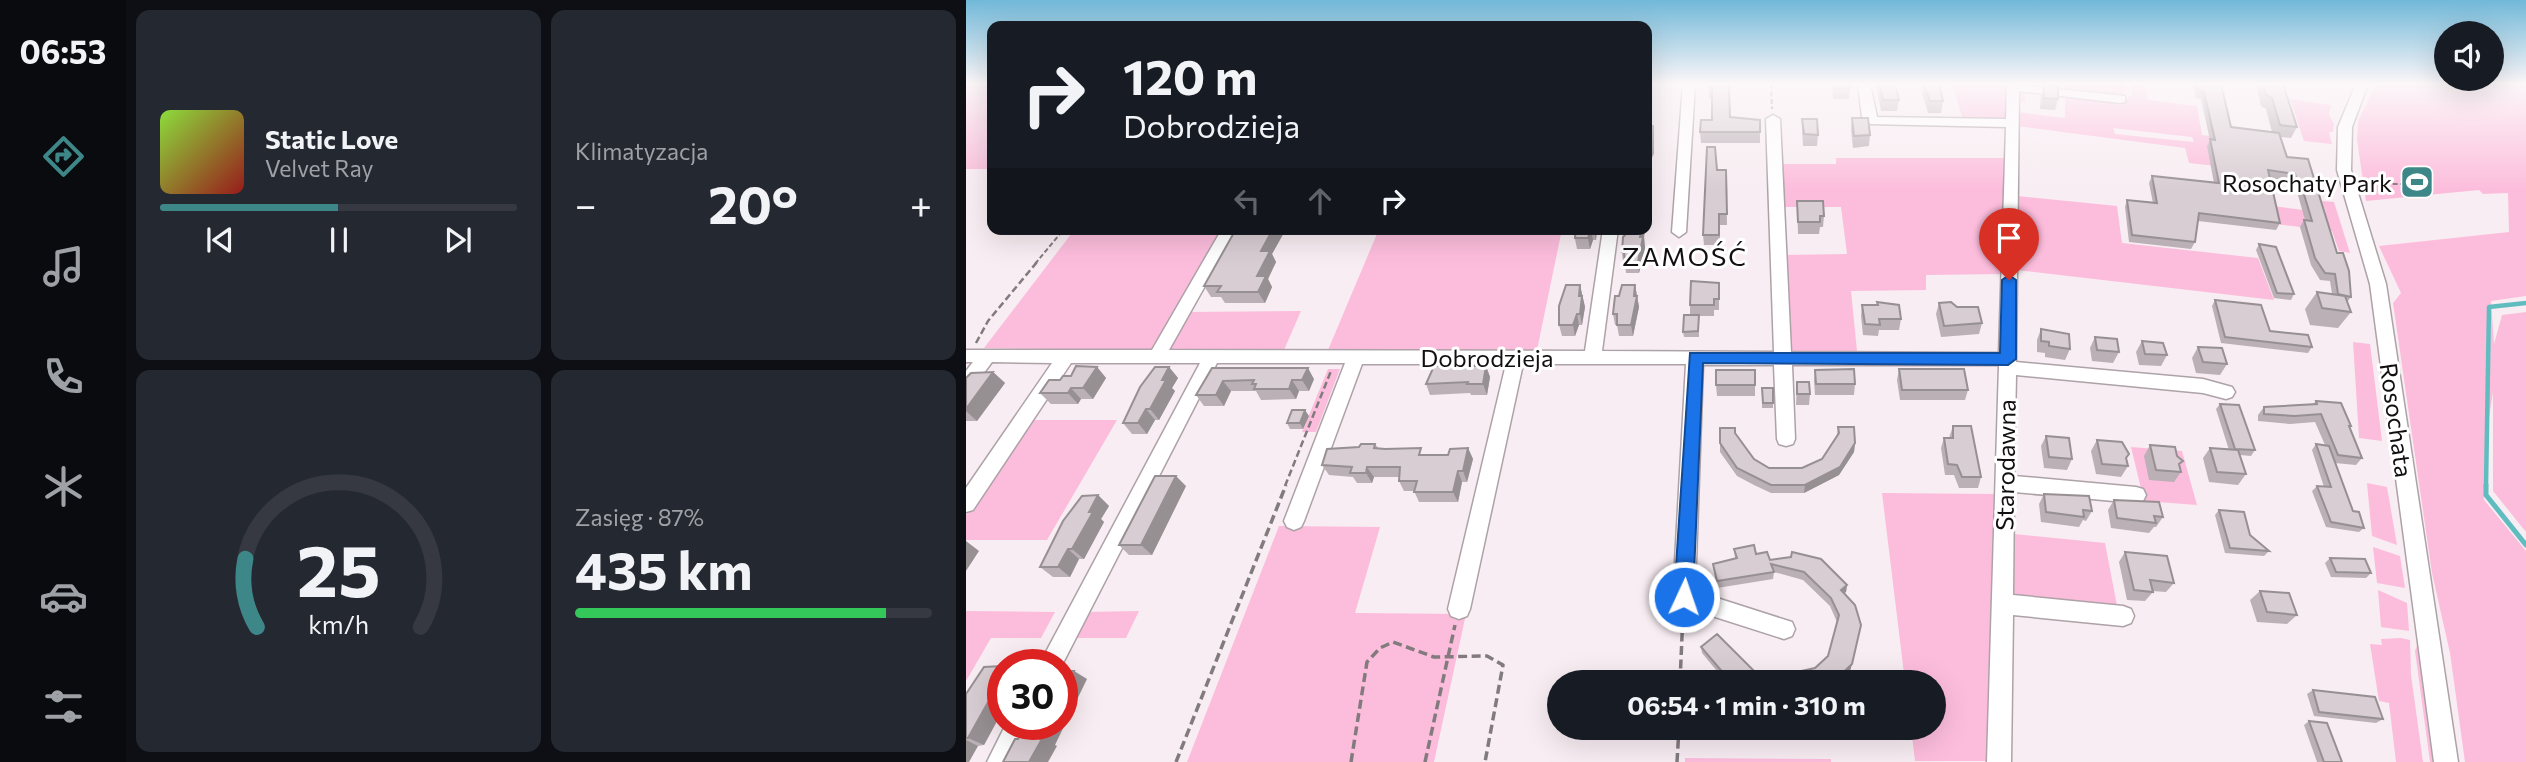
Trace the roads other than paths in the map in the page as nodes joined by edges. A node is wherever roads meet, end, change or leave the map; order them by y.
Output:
1 (1773, 119) dead end
2 (1687, 120) edge
3 (1872, 120) edge
4 (2348, 120) edge
5 (2011, 122) joint
6 (1679, 232) dead end
7 (1227, 235) edge
8 (1610, 235) edge
9 (974, 356) edge
10 (1066, 356) junction
11 (1782, 356) junction
12 (1212, 357) junction
13 (1346, 357) junction
14 (1516, 357) junction
15 (1593, 357) junction
16 (1156, 358) junction
17 (1695, 358) junction
18 (2008, 363) junction
19 (966, 384) edge
20 (2226, 393) dead end
21 (1786, 439) dead end
22 (2004, 483) junction
23 (2136, 495) dead end
24 (966, 504) edge
25 (1294, 521) dead end
26 (2002, 604) junction
27 (1459, 609) road end
28 (2123, 616) dead end
29 (1784, 629) dead end
30 (1058, 649) edge
31 (1011, 740) edge
32 (999, 762) edge
33 (1999, 762) edge
34 (2446, 762) edge

1 - 11 street
2 - 6 street
3 - 5 street
4 - 34 street, Rosochata
5 - 18 street, Starodawna
7 - 16 street
8 - 15 street
9 - 10 street, Dobrodzieja
9 - 19 street
10 - 16 street, Dobrodzieja
10 - 24 street
11 - 17 street, Dobrodzieja
11 - 18 street, Dobrodzieja
11 - 21 street
12 - 13 street, Dobrodzieja
12 - 16 street, Dobrodzieja
12 - 30 street
13 - 14 street, Dobrodzieja
13 - 25 street
14 - 15 street, Dobrodzieja
14 - 27 street
15 - 17 street, Dobrodzieja
17 - 29 street
18 - 20 street
18 - 22 street, Starodawna
22 - 23 street
22 - 26 street, Starodawna
26 - 28 street
26 - 33 street, Starodawna
31 - 32 street

